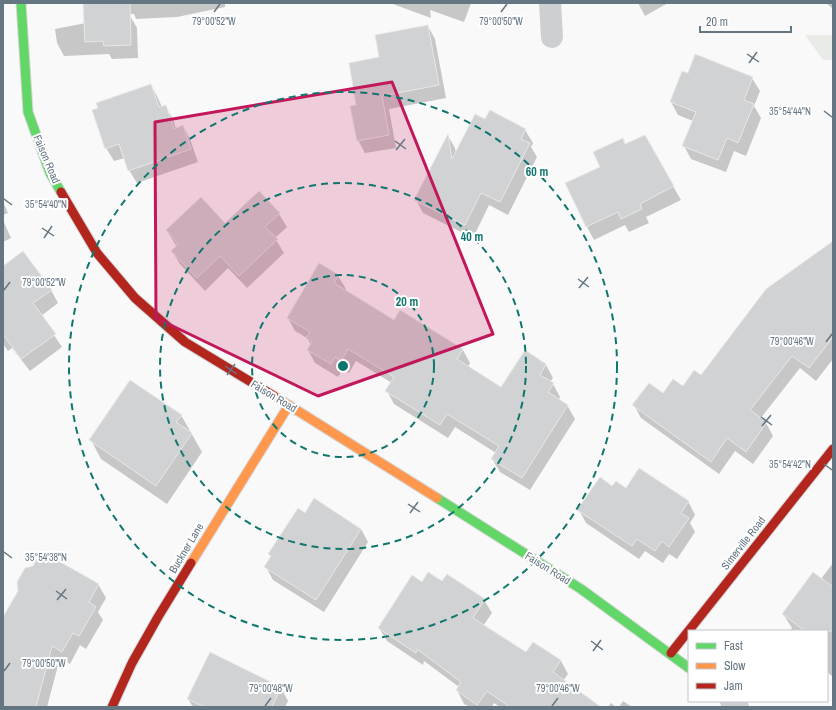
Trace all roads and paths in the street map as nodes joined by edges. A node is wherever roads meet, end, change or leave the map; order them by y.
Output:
1 (21, 3) edge
2 (550, 3) edge
3 (552, 37) dead end
4 (289, 405) junction
5 (833, 448) edge
6 (689, 630) edge
7 (688, 631) edge
8 (671, 653) junction
9 (688, 667) edge
10 (112, 707) edge

1 - 4 street, Faison Road
2 - 3 street
4 - 8 street, Faison Road
4 - 10 street, Buckner Lane
5 - 6 street, Simerville Road
7 - 8 street, Simerville Road
8 - 9 street, Faison Road

